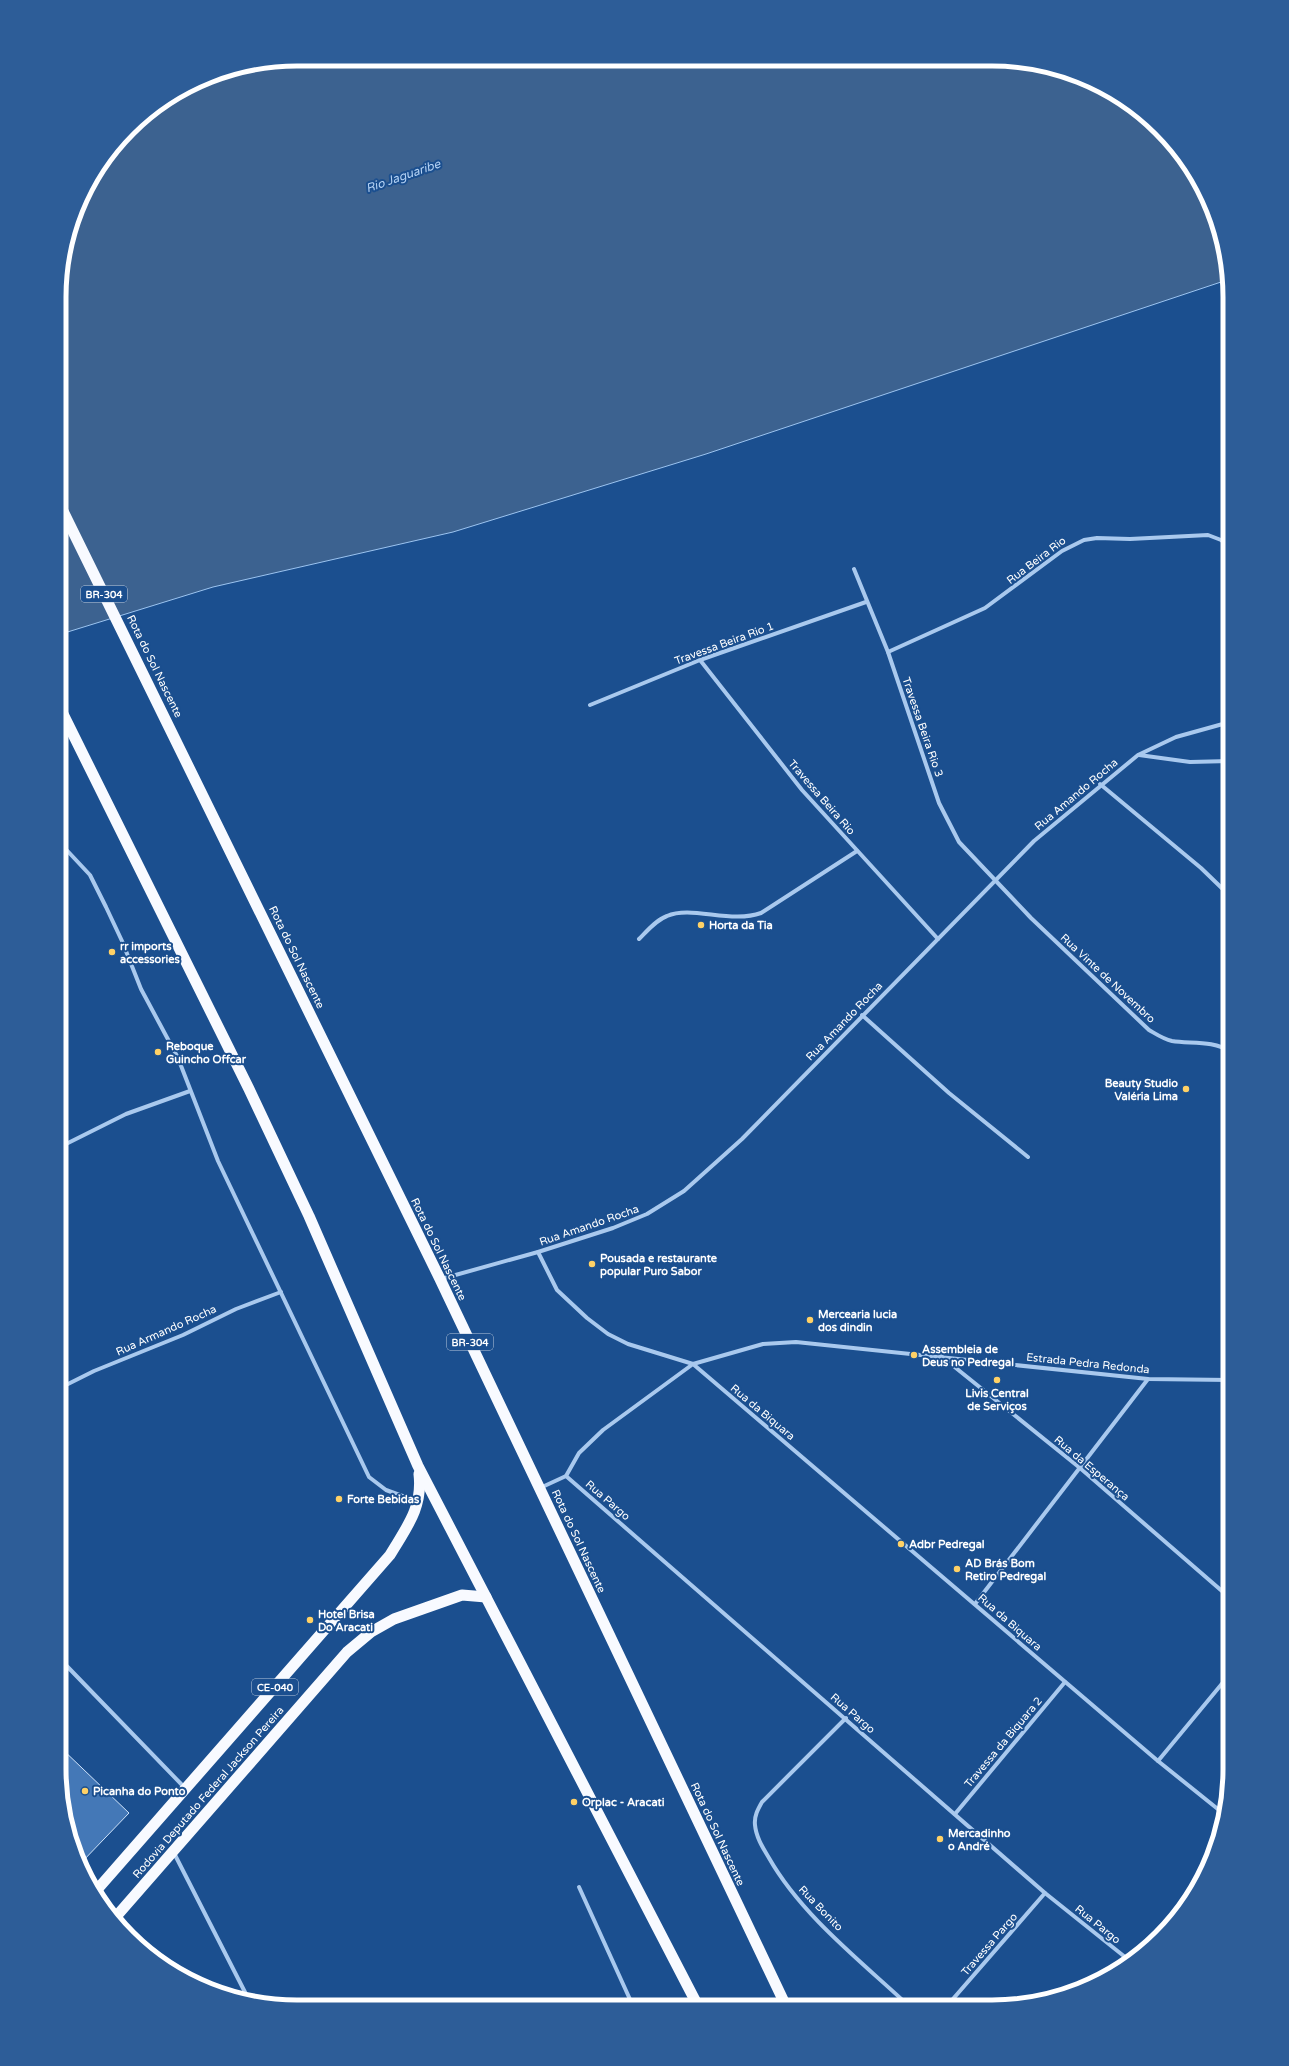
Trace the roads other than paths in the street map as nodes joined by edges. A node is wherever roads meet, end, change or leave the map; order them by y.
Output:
1 (66, 517) edge
2 (1223, 541) edge
3 (854, 569) dead end
4 (866, 602) junction
5 (888, 652) junction
6 (700, 660) junction
7 (590, 705) dead end
8 (66, 720) edge
9 (1223, 724) edge
10 (1138, 755) junction
11 (1223, 760) edge
12 (1100, 784) junction
13 (66, 849) edge
14 (857, 851) junction
15 (995, 879) junction
16 (1223, 889) edge
17 (639, 939) dead end
18 (938, 939) junction
19 (862, 1015) junction
20 (1223, 1047) edge
21 (190, 1091) junction
22 (66, 1144) edge
23 (1028, 1157) dead end
24 (538, 1252) junction
25 (440, 1279) junction
26 (281, 1292) junction
27 (940, 1356) junction
28 (693, 1364) junction
29 (1148, 1379) junction
30 (1223, 1380) edge
31 (66, 1385) edge
32 (418, 1466) junction
33 (1080, 1468) junction
34 (566, 1476) junction
35 (539, 1488) junction
36 (419, 1502) junction
37 (1223, 1592) edge
38 (486, 1597) junction
39 (975, 1604) junction
40 (66, 1665) edge
41 (1065, 1682) junction
42 (1223, 1682) edge
43 (846, 1718) junction
44 (1158, 1761) junction
45 (185, 1788) junction
46 (1219, 1810) edge
47 (955, 1814) junction
48 (173, 1851) junction
49 (579, 1887) dead end
50 (99, 1888) edge
51 (1045, 1893) junction
52 (118, 1914) edge
53 (1125, 1958) edge
54 (246, 1994) edge
55 (630, 2000) edge
56 (695, 2000) edge
57 (783, 2000) edge
58 (903, 2000) edge
59 (952, 2000) edge

1 - 25 highway, Rota do Sol Nascente / BR-304
2 - 5 street, Rua Beira Rio
3 - 4 street, Travessa Beira Rio 3
4 - 5 street, Travessa Beira Rio 3
4 - 6 street, Travessa Beira Rio 1
5 - 15 street, Travessa Beira Rio 3
6 - 7 street, Travessa Beira Rio 1
6 - 14 street, Travessa Beira Rio
8 - 32 highway
9 - 10 street, Rua Amando Rocha
10 - 11 street
10 - 12 street, Rua Amando Rocha
12 - 15 street, Rua Amando Rocha
12 - 16 street
13 - 21 street
14 - 17 street
14 - 18 street, Travessa Beira Rio
15 - 18 street, Rua Amando Rocha
15 - 20 street, Rua Vinte de Novembro
18 - 19 street, Rua Amando Rocha
19 - 23 street
19 - 24 street, Rua Amando Rocha
21 - 22 street
21 - 26 street
24 - 25 street, Rua Amando Rocha
24 - 28 street
25 - 35 highway, Rota do Sol Nascente / BR-304
26 - 31 street, Rua Armando Rocha
26 - 36 street
27 - 28 street, Estrada Pedra Redonda
27 - 29 street, Estrada Pedra Redonda
27 - 33 street, Rua da Esperança
28 - 34 street
28 - 39 street, Rua da Biquara
29 - 30 street, Estrada Pedra Redonda
29 - 33 street
32 - 36 highway, Rodovia Deputado Federal Jackson Pereira / CE-040
32 - 38 highway
33 - 37 street, Rua da Esperança
33 - 39 street
34 - 35 street
34 - 43 street, Rua Pargo
35 - 57 highway, Rota do Sol Nascente / BR-304
36 - 45 highway, Rodovia Deputado Federal Jackson Pereira / CE-040
38 - 48 highway, Rodovia Deputado Federal Jackson Pereira / CE-040
38 - 56 highway
39 - 41 street, Rua da Biquara
40 - 45 street
41 - 44 street, Rua da Biquara
41 - 47 street, Travessa da Biquara 2
42 - 44 street
43 - 47 street, Rua Pargo
43 - 58 street, Rua Bonito
44 - 46 street, Rua da Biquara
45 - 50 highway, Rodovia Deputado Federal Jackson Pereira / CE-040
47 - 51 street, Rua Pargo
48 - 52 highway, Rodovia Deputado Federal Jackson Pereira / CE-040
48 - 54 street
49 - 55 street
51 - 53 street, Rua Pargo
51 - 59 street, Travessa Pargo

